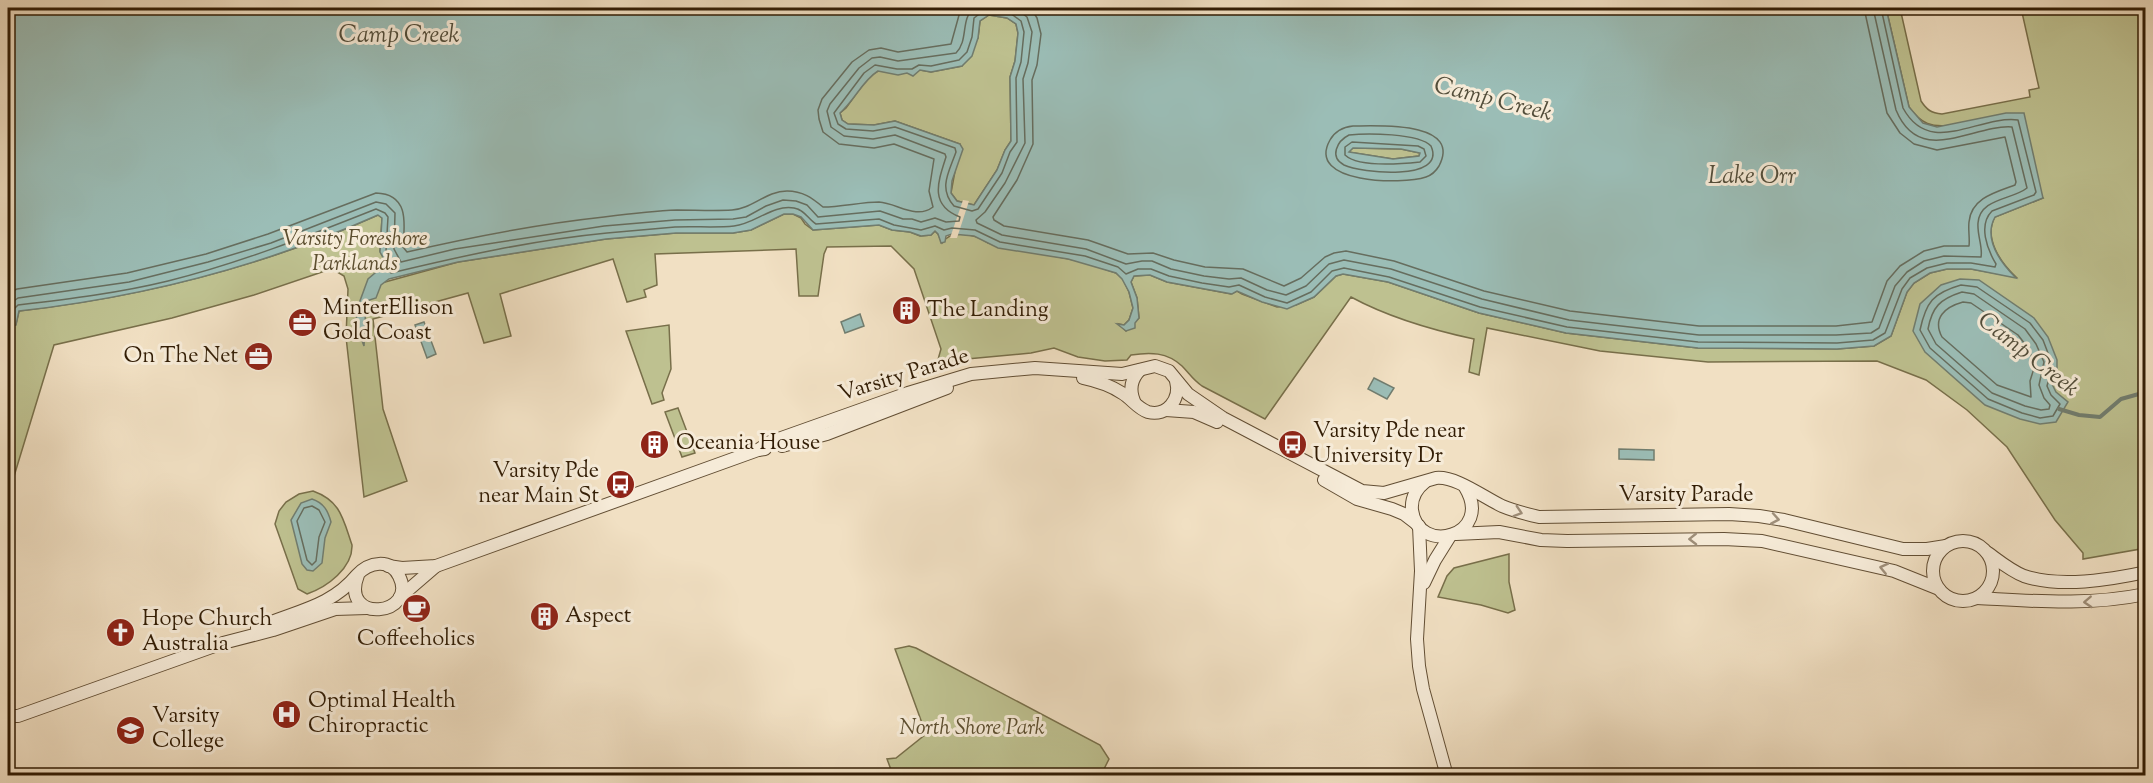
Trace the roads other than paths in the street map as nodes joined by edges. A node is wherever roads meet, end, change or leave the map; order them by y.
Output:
1 (1140, 370) junction
2 (1174, 376) junction
3 (1134, 401) junction
4 (1166, 410) junction
5 (758, 450) junction
6 (1428, 480) junction
7 (1465, 487) junction
8 (1418, 525) junction
9 (1453, 535) junction
10 (1946, 546) junction
11 (1987, 553) junction
12 (388, 566) junction
13 (436, 566) junction
14 (2145, 572) edge
15 (357, 575) junction
16 (1939, 589) junction
17 (1420, 593) junction
18 (2145, 594) edge
19 (400, 597) junction
20 (1977, 598) junction
21 (367, 608) junction
22 (223, 643) junction
23 (13, 716) edge
24 (8, 726) edge
25 (1447, 776) edge

1 - 2 street, Varsity Parade
1 - 3 street
1 - 5 street, Varsity Parade
2 - 4 street
2 - 6 street, Varsity Parade
3 - 4 street, Varsity Parade
3 - 5 street, Varsity Parade
4 - 8 street, Varsity Parade
5 - 13 street, Varsity Parade
6 - 7 street, Varsity Parade
6 - 8 street
7 - 9 street
7 -> 10 street, Varsity Parade
8 - 9 street, Varsity Parade
8 - 17 street
16 -> 9 street, Varsity Parade
9 - 17 street
10 - 11 street
10 - 16 street
11 - 14 street
11 - 20 street
12 - 13 street, Varsity Parade
12 - 15 street
12 - 19 street
13 - 19 street, Varsity Parade
15 - 21 street
15 - 22 street
16 - 20 street
17 - 25 street
18 -> 20 street
19 - 21 street
21 - 22 street
22 - 23 street
23 - 24 street

